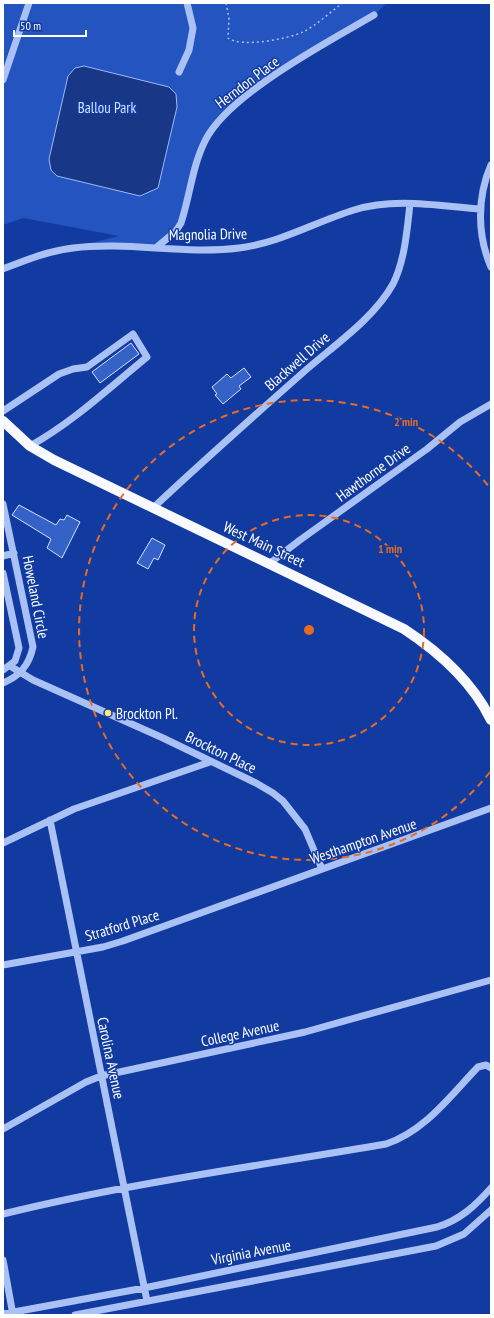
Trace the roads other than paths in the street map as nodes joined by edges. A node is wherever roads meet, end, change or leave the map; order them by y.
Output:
1 (29, 3) edge
2 (187, 3) edge
3 (374, 15) dead end
4 (179, 72) dead end
5 (3, 80) edge
6 (491, 165) edge
7 (410, 204) junction
8 (481, 209) junction
9 (157, 247) junction
10 (491, 267) edge
11 (3, 269) edge
12 (491, 404) edge
13 (3, 411) edge
14 (3, 421) edge
15 (30, 446) junction
16 (3, 504) edge
17 (153, 508) junction
18 (14, 553) junction
19 (3, 556) edge
20 (270, 563) junction
21 (3, 573) edge
22 (6, 668) edge
23 (21, 673) junction
24 (3, 683) edge
25 (491, 720) edge
26 (210, 762) junction
27 (491, 808) edge
28 (50, 820) junction
29 (3, 843) edge
30 (322, 868) junction
31 (244, 897) joint
32 (76, 952) junction
33 (3, 965) edge
34 (491, 980) edge
35 (491, 1068) edge
36 (100, 1076) junction
37 (3, 1129) edge
38 (125, 1188) junction
39 (491, 1188) edge
40 (491, 1210) edge
41 (3, 1214) edge
42 (3, 1260) edge
43 (144, 1288) junction
44 (147, 1301) junction
45 (3, 1314) edge
46 (13, 1314) edge
47 (75, 1315) edge

1 - 5 street
2 - 4 street
3 - 9 street, Herndon Place
6 - 8 street
7 - 8 street, Magnolia Drive
7 - 9 street, Magnolia Drive
7 - 17 street, Blackwell Drive
8 - 10 street
9 - 11 street, Magnolia Drive
12 - 20 street, Hawthorne Drive
13 - 15 street
14 - 15 main road, West Main Street
15 - 17 main road, West Main Street
16 - 18 street, Howeland Circle
17 - 20 main road, West Main Street
18 - 19 street
18 - 23 street, Howeland Circle
20 - 25 main road, West Main Street
21 - 22 street, Howeland Circle
22 - 23 street, Brockton Place
23 - 24 street
23 - 26 street, Brockton Place
26 - 28 street
26 - 30 street, Brockton Place
27 - 30 street, Westhampton Avenue
28 - 29 street
28 - 32 street, Carolina Avenue
30 - 31 street, Westhampton Avenue
31 - 32 street, Stratford Place
32 - 33 street, Stratford Place
32 - 36 street, Carolina Avenue
34 - 36 street, College Avenue
35 - 38 street
36 - 37 street, College Avenue
36 - 38 street, Carolina Avenue
38 - 41 street
38 - 43 street, Carolina Avenue
39 - 43 street, Virginia Avenue
40 - 44 street, Virginia Avenue
42 - 46 street
43 - 44 street, Carolina Avenue
43 - 46 street, Virginia Avenue
44 - 47 street, Virginia Avenue
45 - 46 street, Virginia Avenue

